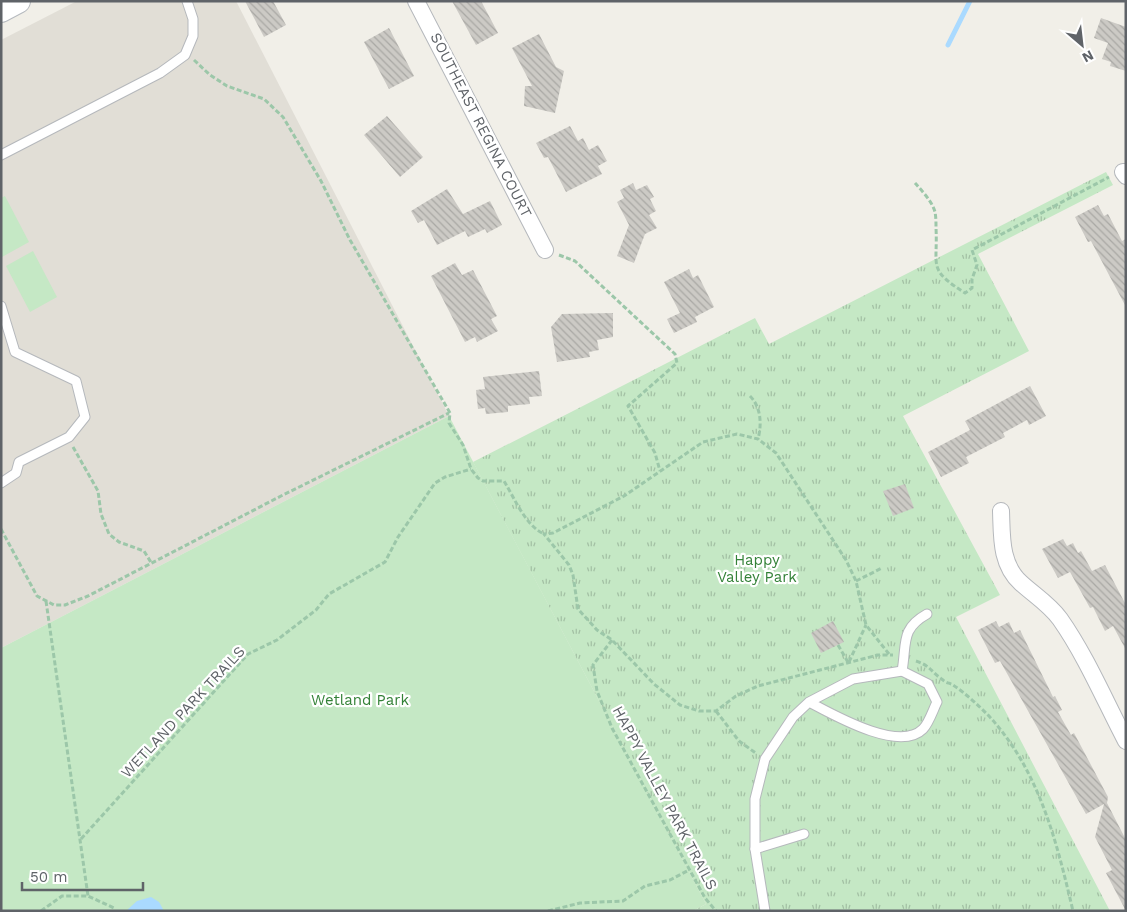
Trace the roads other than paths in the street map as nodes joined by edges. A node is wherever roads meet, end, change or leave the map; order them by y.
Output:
1 (18, 1) edge
2 (187, 1) edge
3 (416, 1) edge
4 (1, 10) edge
5 (1, 155) edge
6 (545, 250) dead end
7 (1, 306) edge
8 (1, 482) edge
9 (1001, 511) dead end
10 (927, 614) dead end
11 (902, 671) junction
12 (809, 702) junction
13 (1126, 741) edge
14 (804, 834) dead end
15 (755, 849) junction
16 (765, 911) edge

1 - 4 main road
2 - 5 lane
3 - 6 street, SOUTHEAST REGINA COURT
7 - 8 lane
9 - 13 street
10 - 11 lane
11 - 12 lane
11 - 12 lane
12 - 15 lane
14 - 15 lane
15 - 16 lane

